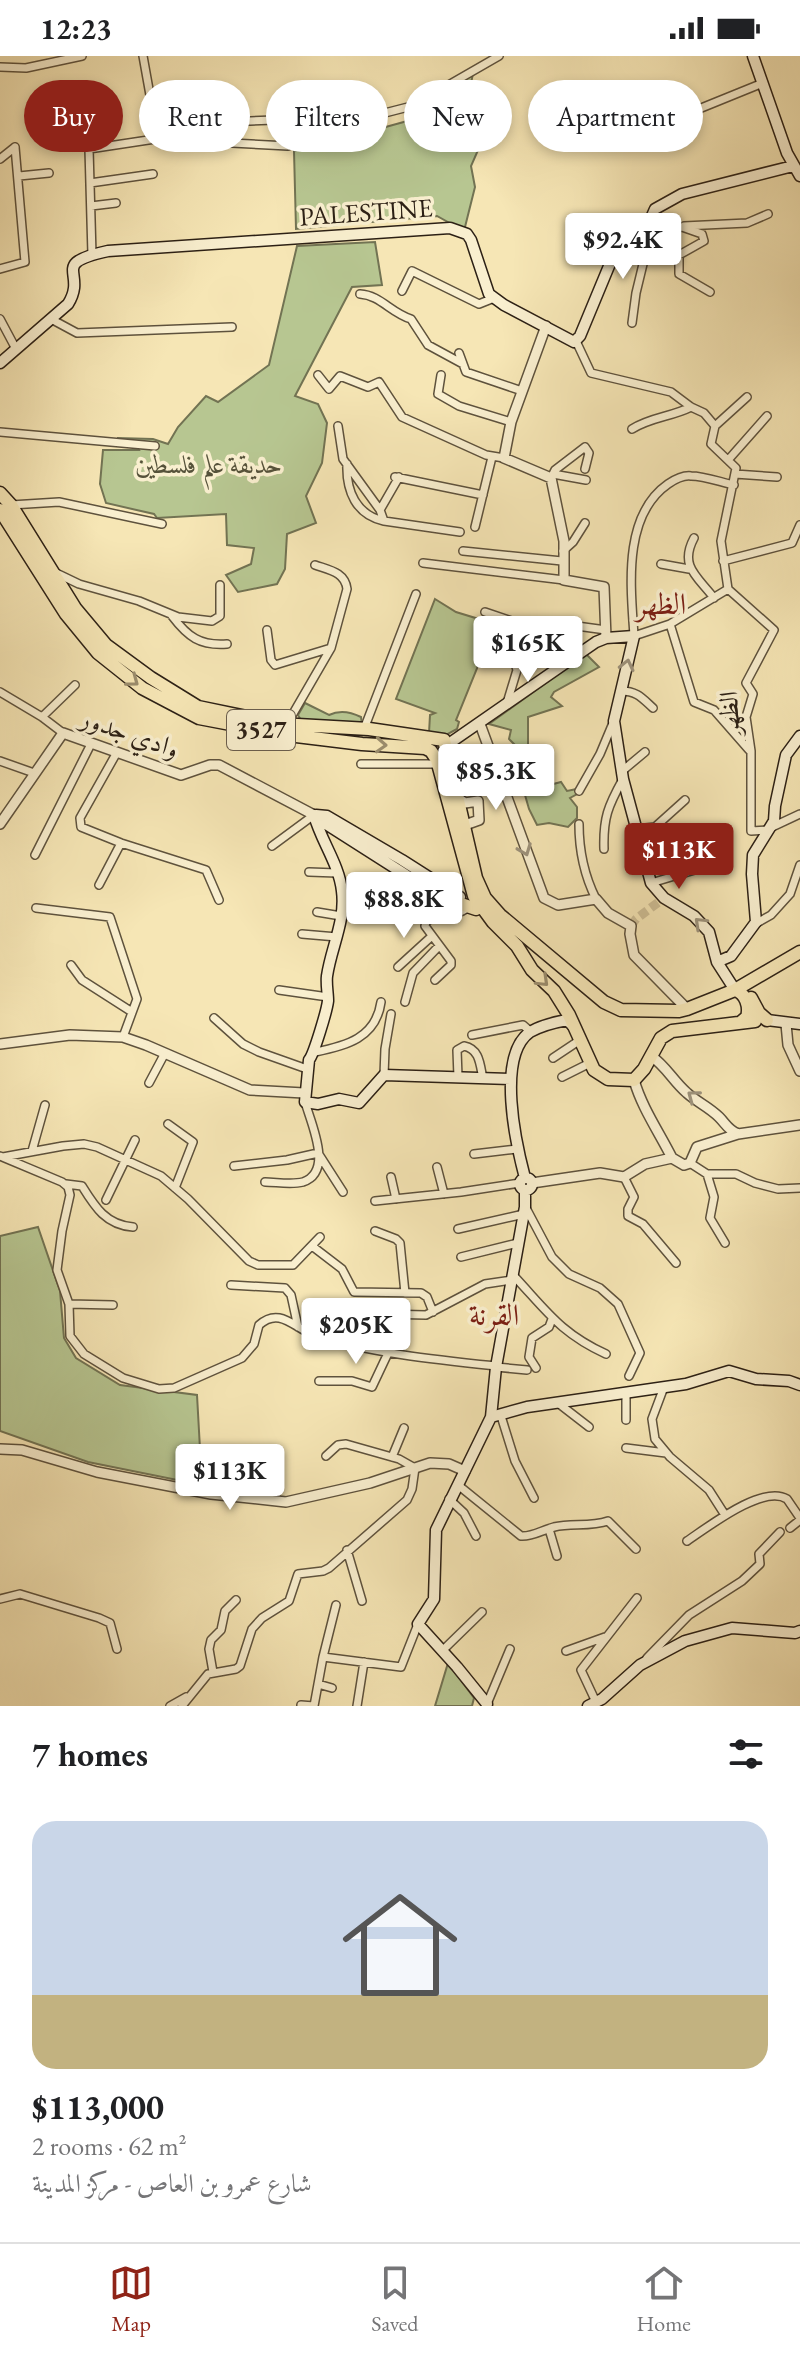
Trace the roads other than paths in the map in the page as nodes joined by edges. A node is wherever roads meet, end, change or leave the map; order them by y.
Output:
1 (82, 56) edge
2 (143, 56) edge
3 (499, 56) edge
4 (753, 56) edge
5 (0, 67) edge
6 (147, 80) edge
7 (763, 83) junction
8 (703, 107) edge
9 (250, 144) edge
10 (89, 152) edge
11 (0, 159) edge
12 (793, 166) junction
13 (49, 173) dead end
14 (153, 174) dead end
15 (19, 176) junction
16 (800, 176) edge
17 (90, 183) junction
18 (116, 203) dead end
19 (91, 206) junction
20 (768, 214) dead end
21 (682, 227) junction
22 (648, 232) junction
23 (92, 255) junction
24 (0, 269) edge
25 (402, 291) dead end
26 (710, 292) dead end
27 (360, 294) dead end
28 (494, 298) junction
29 (0, 319) edge
30 (51, 319) junction
31 (632, 323) dead end
32 (546, 326) junction
33 (232, 327) dead end
34 (576, 341) junction
35 (16, 349) junction
36 (459, 353) dead end
37 (0, 363) edge
38 (463, 364) junction
39 (318, 375) dead end
40 (441, 375) dead end
41 (522, 391) junction
42 (747, 397) dead end
43 (691, 407) junction
44 (767, 416) dead end
45 (511, 422) junction
46 (338, 426) dead end
47 (715, 426) junction
48 (632, 429) dead end
49 (0, 432) edge
50 (155, 446) dead end
51 (492, 457) junction
52 (504, 458) junction
53 (729, 459) junction
54 (347, 464) junction
55 (585, 469) dead end
56 (735, 474) junction
57 (552, 476) junction
58 (777, 477) dead end
59 (586, 480) dead end
60 (734, 485) junction
61 (0, 493) edge
62 (483, 495) junction
63 (5, 508) edge
64 (380, 510) junction
65 (384, 521) junction
66 (585, 523) dead end
67 (162, 524) dead end
68 (800, 525) edge
69 (475, 527) dead end
70 (460, 532) dead end
71 (694, 538) dead end
72 (463, 551) dead end
73 (562, 556) junction
74 (723, 561) junction
75 (423, 563) dead end
76 (661, 564) dead end
77 (315, 565) dead end
78 (689, 569) junction
79 (52, 572) junction
80 (564, 580) junction
81 (220, 585) dead end
82 (728, 589) junction
83 (416, 594) dead end
84 (714, 598) junction
85 (485, 612) dead end
86 (171, 615) junction
87 (670, 624) junction
88 (267, 630) dead end
89 (606, 634) junction
90 (634, 636) junction
91 (227, 644) dead end
92 (331, 648) junction
93 (522, 650) dead end
94 (75, 685) dead end
95 (621, 691) junction
96 (0, 692) edge
97 (507, 703) junction
98 (653, 708) dead end
99 (42, 717) junction
100 (614, 721) junction
101 (287, 724) junction
102 (480, 724) junction
103 (364, 729) junction
104 (63, 733) junction
105 (799, 735) edge
106 (91, 744) junction
107 (447, 745) junction
108 (751, 751) junction
109 (645, 752) dead end
110 (116, 754) junction
111 (0, 761) edge
112 (438, 762) junction
113 (361, 764) dead end
114 (34, 773) junction
115 (622, 775) junction
116 (454, 791) junction
117 (579, 791) dead end
118 (685, 800) dead end
119 (800, 814) edge
120 (314, 815) junction
121 (458, 823) junction
122 (0, 824) edge
123 (579, 824) dead end
124 (636, 829) junction
125 (769, 829) junction
126 (121, 843) junction
127 (272, 846) dead end
128 (604, 849) dead end
129 (35, 855) dead end
130 (800, 865) edge
131 (698, 869) dead end
132 (309, 872) dead end
133 (337, 873) junction
134 (413, 879) junction
135 (651, 883) junction
136 (99, 885) dead end
137 (596, 899) junction
138 (219, 900) dead end
139 (472, 901) junction
140 (36, 908) dead end
141 (395, 910) dead end
142 (317, 912) dead end
143 (341, 916) junction
144 (499, 923) junction
145 (755, 924) junction
146 (302, 934) dead end
147 (432, 936) junction
148 (337, 937) junction
149 (439, 946) junction
150 (800, 952) edge
151 (717, 962) junction
152 (71, 965) dead end
153 (398, 967) dead end
154 (435, 980) dead end
155 (740, 987) junction
156 (279, 990) dead end
157 (328, 997) junction
158 (381, 1002) dead end
159 (405, 1002) dead end
160 (565, 1008) junction
161 (687, 1009) junction
162 (132, 1012) junction
163 (391, 1014) dead end
164 (214, 1018) dead end
165 (762, 1019) junction
166 (559, 1021) junction
167 (740, 1023) junction
168 (786, 1024) junction
169 (800, 1024) edge
170 (696, 1026) junction
171 (531, 1032) junction
172 (577, 1034) junction
173 (472, 1035) dead end
174 (123, 1037) junction
175 (0, 1044) edge
176 (315, 1052) junction
177 (165, 1053) junction
178 (651, 1056) junction
179 (553, 1058) dead end
180 (590, 1063) junction
181 (307, 1069) junction
182 (800, 1071) edge
183 (384, 1075) junction
184 (458, 1077) junction
185 (562, 1077) dead end
186 (483, 1079) junction
187 (511, 1079) junction
188 (634, 1080) junction
189 (149, 1083) dead end
190 (305, 1098) junction
191 (45, 1105) dead end
192 (168, 1124) dead end
193 (800, 1125) edge
194 (738, 1134) junction
195 (135, 1140) dead end
196 (517, 1149) junction
197 (32, 1151) junction
198 (318, 1153) junction
199 (474, 1154) dead end
200 (1, 1157) edge
201 (672, 1158) junction
202 (124, 1161) junction
203 (690, 1163) junction
204 (234, 1166) dead end
205 (437, 1167) dead end
206 (707, 1174) junction
207 (391, 1177) dead end
208 (624, 1177) junction
209 (265, 1182) dead end
210 (66, 1184) junction
211 (526, 1184) junction
212 (175, 1188) junction
213 (800, 1188) edge
214 (343, 1192) dead end
215 (444, 1194) junction
216 (396, 1199) junction
217 (106, 1200) dead end
218 (375, 1201) dead end
219 (525, 1210) junction
220 (133, 1227) dead end
221 (458, 1229) dead end
222 (375, 1231) dead end
223 (320, 1237) dead end
224 (518, 1243) junction
225 (725, 1243) dead end
226 (312, 1246) junction
227 (461, 1257) dead end
228 (676, 1263) dead end
229 (512, 1278) junction
230 (231, 1285) dead end
231 (405, 1293) junction
232 (69, 1304) junction
233 (113, 1305) dead end
234 (433, 1312) junction
235 (382, 1314) dead end
236 (552, 1319) junction
237 (298, 1327) junction
238 (389, 1351) junction
239 (606, 1354) dead end
240 (496, 1366) junction
241 (536, 1368) dead end
242 (527, 1370) dead end
243 (629, 1376) dead end
244 (319, 1381) dead end
245 (800, 1385) edge
246 (664, 1387) junction
247 (626, 1393) junction
248 (558, 1403) junction
249 (496, 1416) junction
250 (626, 1420) dead end
251 (589, 1427) dead end
252 (404, 1428) dead end
253 (626, 1448) dead end
254 (0, 1449) edge
255 (666, 1453) junction
256 (326, 1456) dead end
257 (392, 1457) junction
258 (415, 1468) junction
259 (465, 1471) junction
260 (458, 1485) junction
261 (534, 1498) dead end
262 (449, 1499) junction
263 (725, 1515) junction
264 (800, 1519) edge
265 (790, 1528) dead end
266 (549, 1529) junction
267 (780, 1532) dead end
268 (476, 1536) dead end
269 (687, 1541) dead end
270 (636, 1549) dead end
271 (347, 1550) junction
272 (557, 1556) dead end
273 (637, 1598) dead end
274 (0, 1599) edge
275 (236, 1600) dead end
276 (362, 1601) dead end
277 (336, 1605) dead end
278 (482, 1612) dead end
279 (418, 1624) junction
280 (800, 1631) edge
281 (606, 1636) junction
282 (117, 1649) dead end
283 (510, 1649) dead end
284 (442, 1651) junction
285 (566, 1651) dead end
286 (323, 1657) junction
287 (364, 1662) junction
288 (640, 1665) junction
289 (213, 1672) junction
290 (318, 1684) junction
291 (332, 1688) dead end
292 (191, 1694) junction
293 (592, 1704) edge
294 (301, 1705) edge
295 (487, 1705) edge
296 (170, 1706) edge
297 (182, 1706) edge
298 (357, 1706) edge

1 - 5 street
2 - 6 street
3 - 9 street
4 - 7 main road
7 - 8 street
7 - 12 main road
10 - 17 street
11 - 15 street
12 - 16 main road
12 - 22 main road
13 - 15 street
14 - 17 street
15 - 24 street
17 - 19 street
18 - 19 street
19 - 23 street
20 - 21 street
21 - 22 street
21 - 26 street
22 - 31 street
22 - 34 main road
23 - 28 main road, PALESTINE
23 - 30 main road
25 - 28 street
27 - 38 street
28 - 32 main road
29 - 35 street
30 - 33 street
30 - 35 main road
32 - 34 main road
32 - 41 street
34 - 43 street
35 - 37 main road
36 - 38 street
38 - 41 street
39 - 51 street
40 - 45 street
41 - 45 street
42 - 47 street
43 - 47 street
43 - 48 street
44 - 53 street
45 - 52 street
46 - 54 street
47 - 53 street
49 - 50 street
51 - 52 street
51 - 62 street
52 - 57 street
53 - 56 street
54 - 64 street
54 - 65 street
55 - 57 street
56 - 58 street
56 - 60 street
57 - 59 street
57 - 73 street
60 - 74 street
60 - 90 street
61 - 63 main road, 3527
62 - 64 street
62 - 69 street
63 - 67 street
63 - 79 main road
63 -> 112 main road, 3527
64 - 65 street
65 - 70 street
66 - 73 street
68 - 74 street
71 - 78 street
72 - 73 street
73 - 80 street
74 - 82 street
75 - 80 street
76 - 78 street
77 - 92 street
78 - 84 street
79 - 86 street
79 - 101 main road, 3527
80 - 89 street
81 - 86 street
82 - 84 street
82 - 108 street, الظهر
83 - 103 street
84 - 87 street
85 - 89 street
86 - 91 street
87 - 90 street
87 - 108 street, الظهر
88 - 92 street
89 - 90 main road
89 - 97 main road
95 -> 90 main road
92 - 101 street
93 - 97 street
94 - 99 street
95 - 98 street
95 - 100 main road
96 - 99 street
97 - 102 main road
99 - 104 street
100 - 115 main road
100 - 117 street
101 - 103 main road, 3527
102 - 107 main road
102 -> 137 street
103 - 107 main road, 3527
104 - 106 street, وادي جدور
104 - 114 street
105 - 125 main road
106 - 110 street, وادي جدور
106 - 129 street
107 - 112 main road
107 - 116 main road
108 - 125 street
109 - 115 street
110 - 120 street, وادي جدور
110 - 126 street
111 - 114 street
112 - 113 street
112 - 121 main road
114 - 122 street
115 - 124 main road
115 - 128 street
116 - 121 main road
116 - 121 street
118 - 124 street
119 - 125 street
120 - 127 street
120 - 133 main road
120 - 134 main road
120 - 139 main road
121 - 139 main road
123 - 137 street
124 - 135 main road
125 - 145 main road
126 - 136 street
126 - 138 street
130 - 145 street
131 - 135 street
132 - 133 street
133 - 143 main road
134 - 139 main road
134 - 141 street
151 -> 135 main road
137 - 161 street
139 - 144 main road
139 - 147 street
140 - 162 street
142 - 143 street
143 - 148 main road
144 -> 160 main road
144 - 161 main road
145 - 151 main road
146 - 148 street
147 - 149 street
147 - 153 street
148 - 157 main road
149 - 154 street
149 - 159 street
150 - 155 main road
151 - 155 main road
152 - 162 street
155 - 161 main road
155 - 165 main road
155 - 167 main road
156 - 157 street
157 - 176 main road
158 - 176 street
160 - 166 main road
160 - 172 main road
161 - 170 main road
162 - 174 street
163 - 183 street
164 - 181 street
165 - 167 main road
165 - 168 main road
166 - 171 main road
166 - 172 main road
167 - 170 main road
168 - 169 main road
168 - 182 street
170 - 178 main road
171 - 173 street
171 - 187 main road
172 - 179 street
172 - 180 main road
174 - 175 street
174 - 177 street
176 - 181 main road
177 - 189 street
177 - 190 street
178 - 188 main road
194 -> 178 street
180 - 185 street
180 - 188 main road
181 - 190 main road
183 - 184 main road
183 - 190 main road
184 - 186 main road
184 - 186 street
186 - 187 main road
187 - 196 main road
188 - 201 street
190 - 198 street
191 - 197 street
192 - 212 street
193 - 194 street
194 - 203 street
195 - 202 street
196 - 199 street
196 - 211 main road
197 - 200 street
197 - 202 street
198 - 204 street
198 - 209 street
198 - 214 street
200 - 210 street
201 - 203 street
201 - 208 street
202 - 212 street
202 - 217 street
203 - 206 street
205 - 215 street
206 - 213 street
206 - 225 street
207 - 216 street
208 - 211 street
208 - 228 street
210 - 220 street
210 - 232 street
211 - 215 street
211 - 219 main road
212 - 226 street
215 - 216 street
216 - 218 street
219 - 221 street
219 - 224 main road
219 - 243 street
222 - 231 street
223 - 226 street
224 - 227 street
224 - 229 main road
226 - 231 street
229 - 234 street
229 - 236 street
229 - 240 main road
230 - 237 street
231 - 234 street
232 - 233 street
232 - 237 street
234 - 235 street
236 - 239 street
236 - 241 street
237 - 238 street
238 - 240 street
238 - 244 street
240 - 242 street
240 - 249 main road
245 - 246 main road
246 - 247 main road
246 - 255 street
247 - 248 main road
247 - 250 street
248 - 249 main road
248 - 251 street
249 - 259 main road
249 - 261 street
252 - 257 street
253 - 255 street
254 - 258 street
255 - 263 street
256 - 257 street
257 - 258 street
258 - 259 street
258 - 271 street
259 - 260 main road
260 - 262 main road
260 - 266 street
262 - 268 street
262 - 279 main road
263 - 264 street
263 - 269 street
264 - 265 street
266 - 270 street
266 - 272 street
267 - 288 street
271 - 276 street
271 - 289 street
273 - 281 street
274 - 282 street
275 - 289 street
277 - 286 street
278 - 284 street
279 - 284 main road
279 - 287 street
280 - 288 main road
281 - 285 street
281 - 293 street
283 - 295 street
284 - 295 main road
286 - 287 street
286 - 290 street
287 - 298 street
288 - 293 main road
289 - 292 street
290 - 291 street
290 - 294 street
292 - 296 street
292 - 297 street

